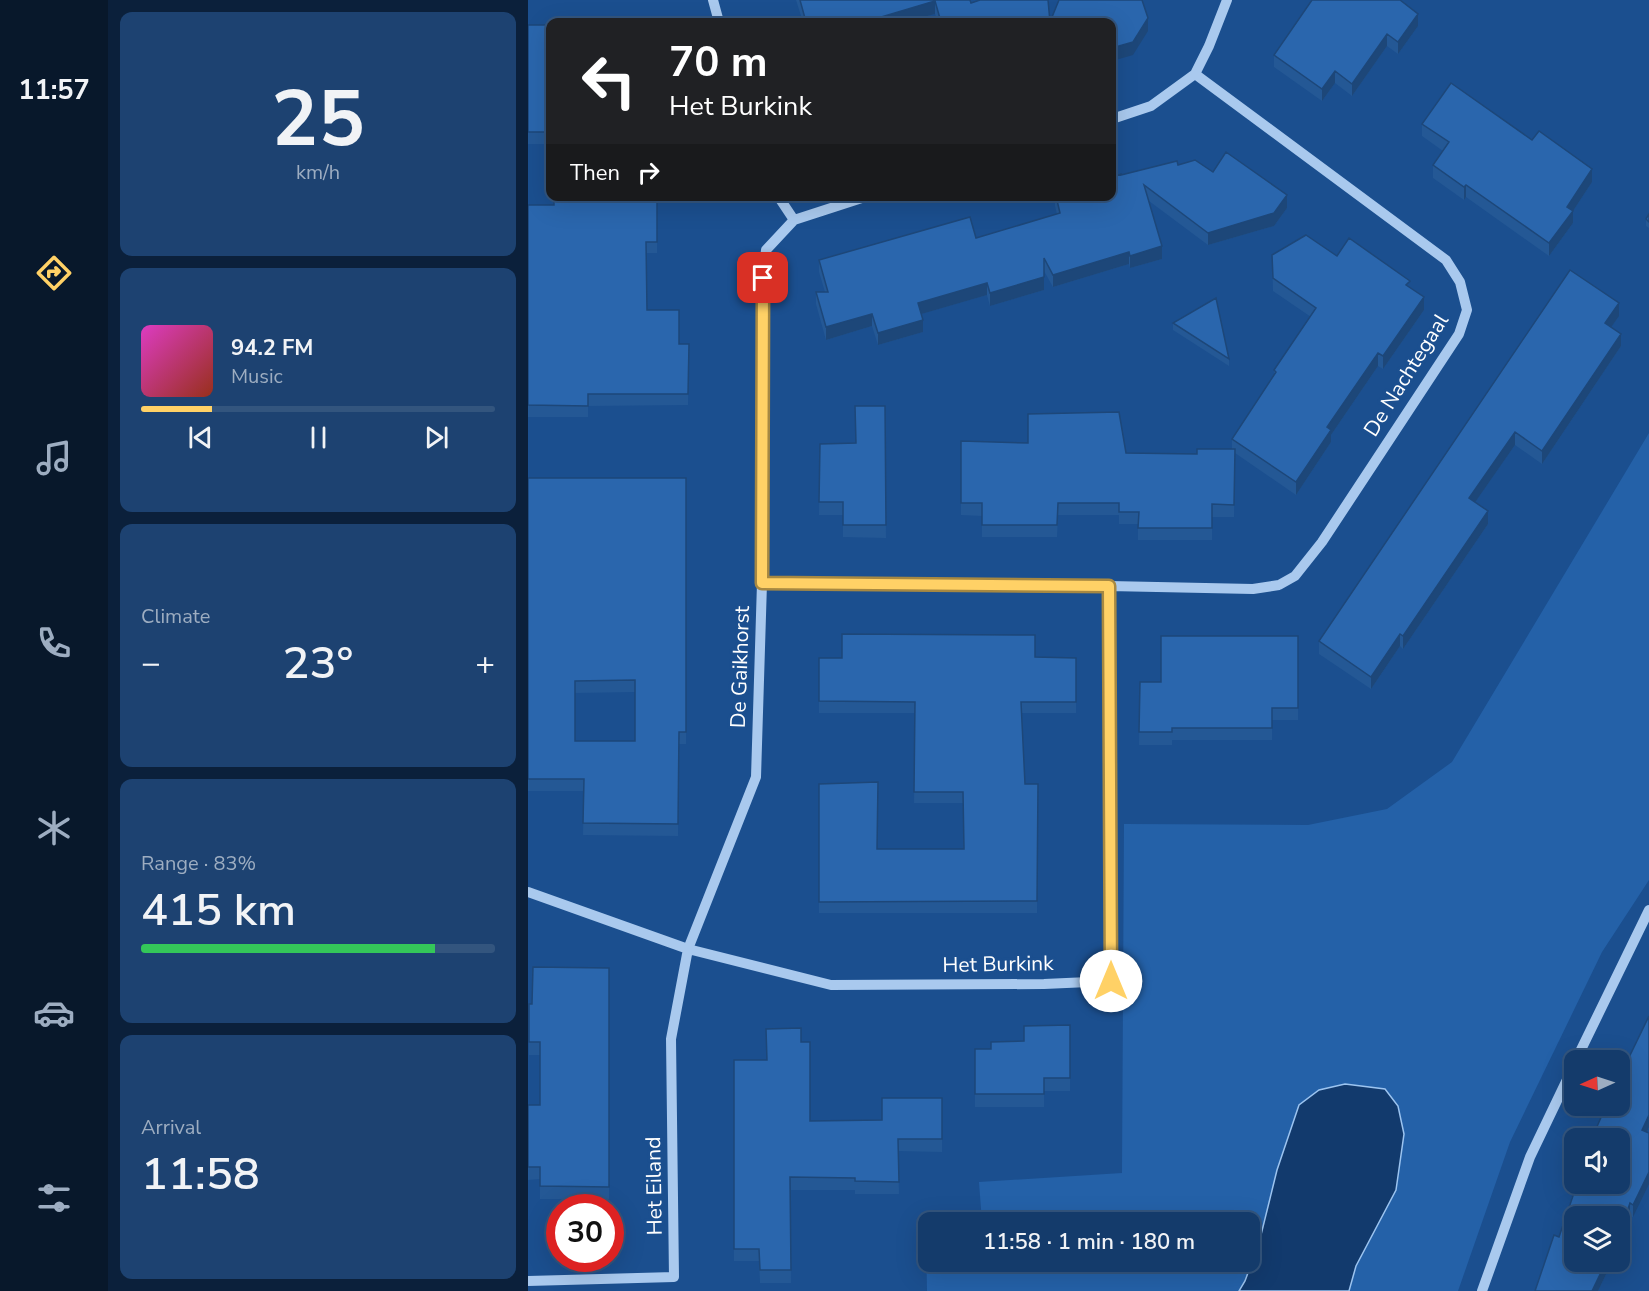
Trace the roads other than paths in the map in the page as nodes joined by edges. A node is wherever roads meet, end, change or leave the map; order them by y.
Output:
1 (713, 0) edge
2 (1227, 0) edge
3 (718, 18) edge
4 (1195, 74) junction
5 (1116, 118) edge
6 (781, 201) edge
7 (853, 201) edge
8 (794, 220) junction
9 (762, 583) junction
10 (1109, 586) junction
11 (528, 892) edge
12 (1649, 910) edge
13 (688, 949) junction
14 (1582, 1050) edge
15 (1564, 1087) edge
16 (528, 1281) edge
17 (1482, 1291) edge

1 - 3 street
2 - 4 street
4 - 5 street
4 - 10 street, De Nachtegaal
6 - 8 street
7 - 8 street, De Gaikhorst
8 - 9 street, De Gaikhorst
9 - 10 street
9 - 13 street, De Gaikhorst
10 - 13 street, Het Burkink
11 - 13 street
12 - 14 street
13 - 16 street, Het Eiland
15 - 17 street

